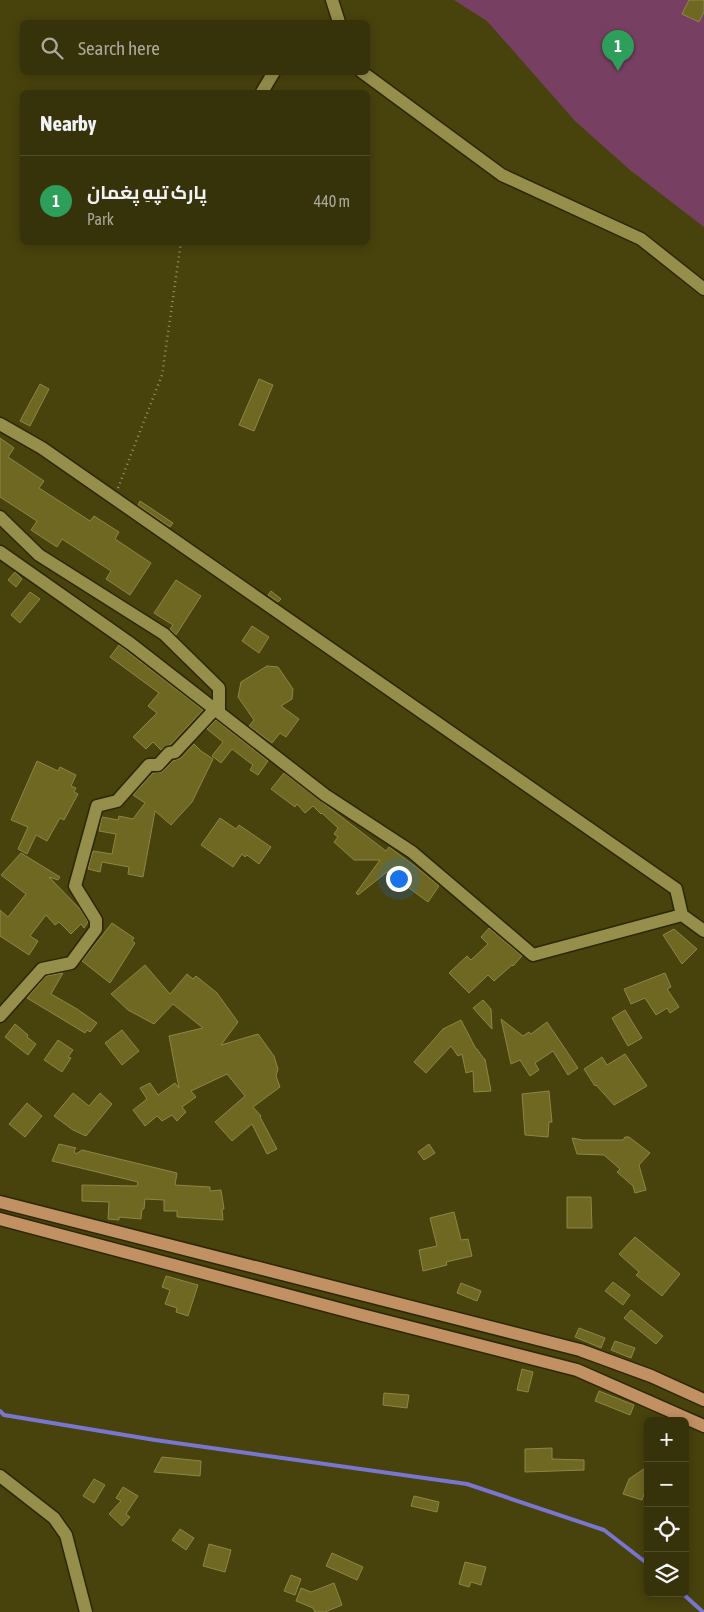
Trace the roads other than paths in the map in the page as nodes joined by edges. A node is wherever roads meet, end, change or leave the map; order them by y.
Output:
1 (332, 0) edge
2 (338, 20) edge
3 (272, 75) edge
4 (366, 75) edge
5 (263, 90) edge
6 (704, 289) edge
7 (0, 424) edge
8 (0, 517) edge
9 (0, 552) edge
10 (217, 710) junction
11 (682, 915) junction
12 (704, 931) edge
13 (0, 1016) edge
14 (0, 1202) edge
15 (0, 1219) edge
16 (704, 1400) edge
17 (704, 1426) edge
18 (0, 1476) edge
19 (86, 1612) edge

1 - 2 street
3 - 5 street
4 - 6 street
7 - 11 street
8 - 10 street
9 - 10 street
10 - 11 street
10 - 13 street
11 - 12 street
14 - 16 main road
15 - 17 main road
18 - 19 street

